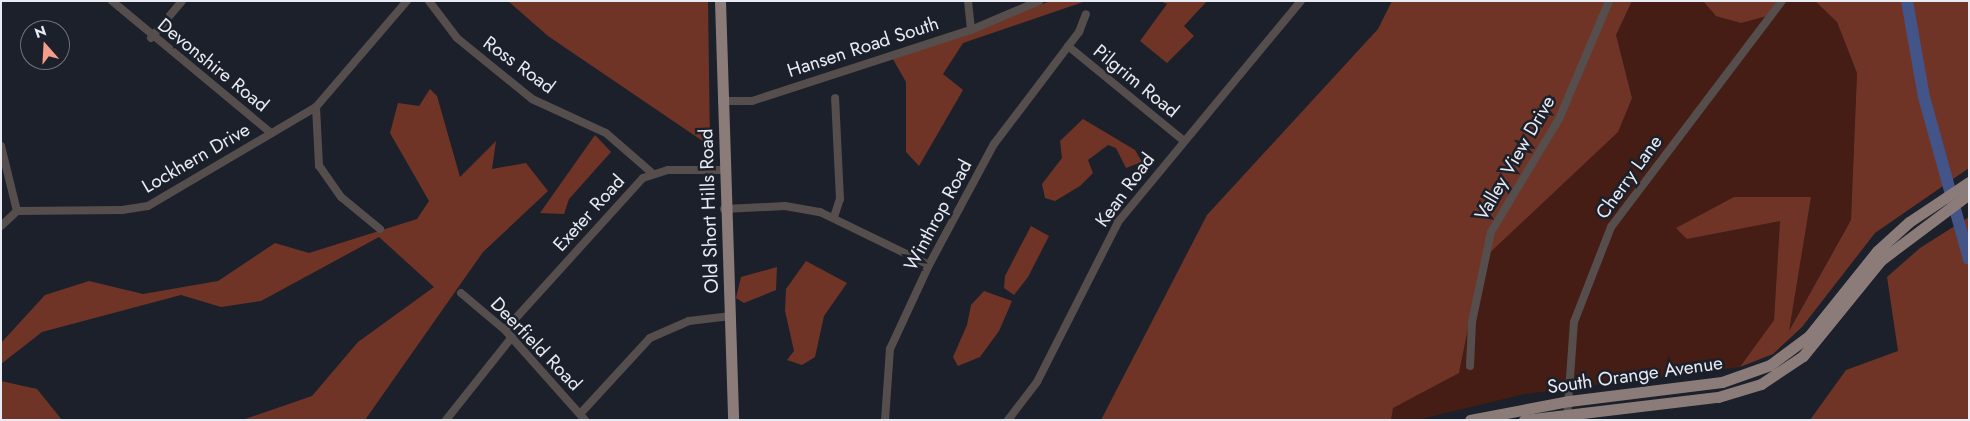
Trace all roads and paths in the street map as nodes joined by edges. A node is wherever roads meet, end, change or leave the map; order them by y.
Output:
1 (112, 1) edge
2 (182, 1) edge
3 (408, 1) edge
4 (429, 1) edge
5 (720, 1) edge
6 (968, 1) edge
7 (1039, 1) edge
8 (1301, 1) edge
9 (1609, 1) edge
10 (1782, 1) edge
11 (1086, 14) dead end
12 (971, 30) junction
13 (152, 38) junction
14 (1068, 46) junction
15 (834, 98) dead end
16 (722, 101) junction
17 (316, 107) junction
18 (271, 133) junction
19 (1184, 140) junction
20 (1, 146) edge
21 (723, 170) junction
22 (652, 173) junction
23 (1966, 189) edge
24 (1943, 204) junction
25 (724, 209) junction
26 (17, 211) junction
27 (834, 217) junction
28 (1, 226) edge
29 (380, 229) dead end
30 (929, 265) junction
31 (461, 293) dead end
32 (731, 316) junction
33 (505, 330) junction
34 (512, 337) junction
35 (1470, 366) dead end
36 (1767, 367) junction
37 (1773, 378) junction
38 (1569, 400) junction
39 (583, 417) edge
40 (1567, 417) edge
41 (446, 420) edge
42 (733, 420) edge
43 (885, 420) edge
44 (1008, 420) edge
45 (1470, 420) edge
46 (1524, 420) edge

1 - 13 street, Devonshire Road
2 - 13 street
3 - 17 street, Lockhern Drive
4 - 22 street, Ross Road
5 - 16 main road, Old Short Hills Road
6 - 12 street
7 - 12 street, Hansen Road South
8 - 19 street, Kean Road
9 - 35 street, Valley View Drive
10 - 38 street, Cherry Lane
11 - 14 street, Winthrop Road
12 - 16 street, Hansen Road South
13 - 18 street, Devonshire Road
14 - 19 street, Pilgrim Road
14 - 30 street, Winthrop Road
15 - 27 street
16 - 21 main road, Old Short Hills Road
17 - 18 street, Lockhern Drive
17 - 29 street
18 - 26 street, Lockhern Drive
19 - 44 street, Kean Road
20 - 26 street
21 - 22 street, Exeter Road
21 - 25 main road, Old Short Hills Road
22 - 33 street, Exeter Road
23 - 24 main road, South Orange Avenue
24 - 36 main road, South Orange Avenue
24 - 37 main road, South Orange Avenue
25 - 27 street
25 - 32 main road, Old Short Hills Road
26 - 28 street
27 - 30 street
30 - 43 street, Winthrop Road
31 - 33 street, Deerfield Road
32 - 39 street
32 - 42 main road, Old Short Hills Road
33 - 34 street, Deerfield Road
34 - 39 street, Deerfield Road
34 - 41 street
36 - 37 main road
36 - 38 main road, South Orange Avenue
37 - 40 main road, South Orange Avenue
38 - 40 street, Cherry Lane
38 - 45 main road, South Orange Avenue
40 - 46 main road, South Orange Avenue

